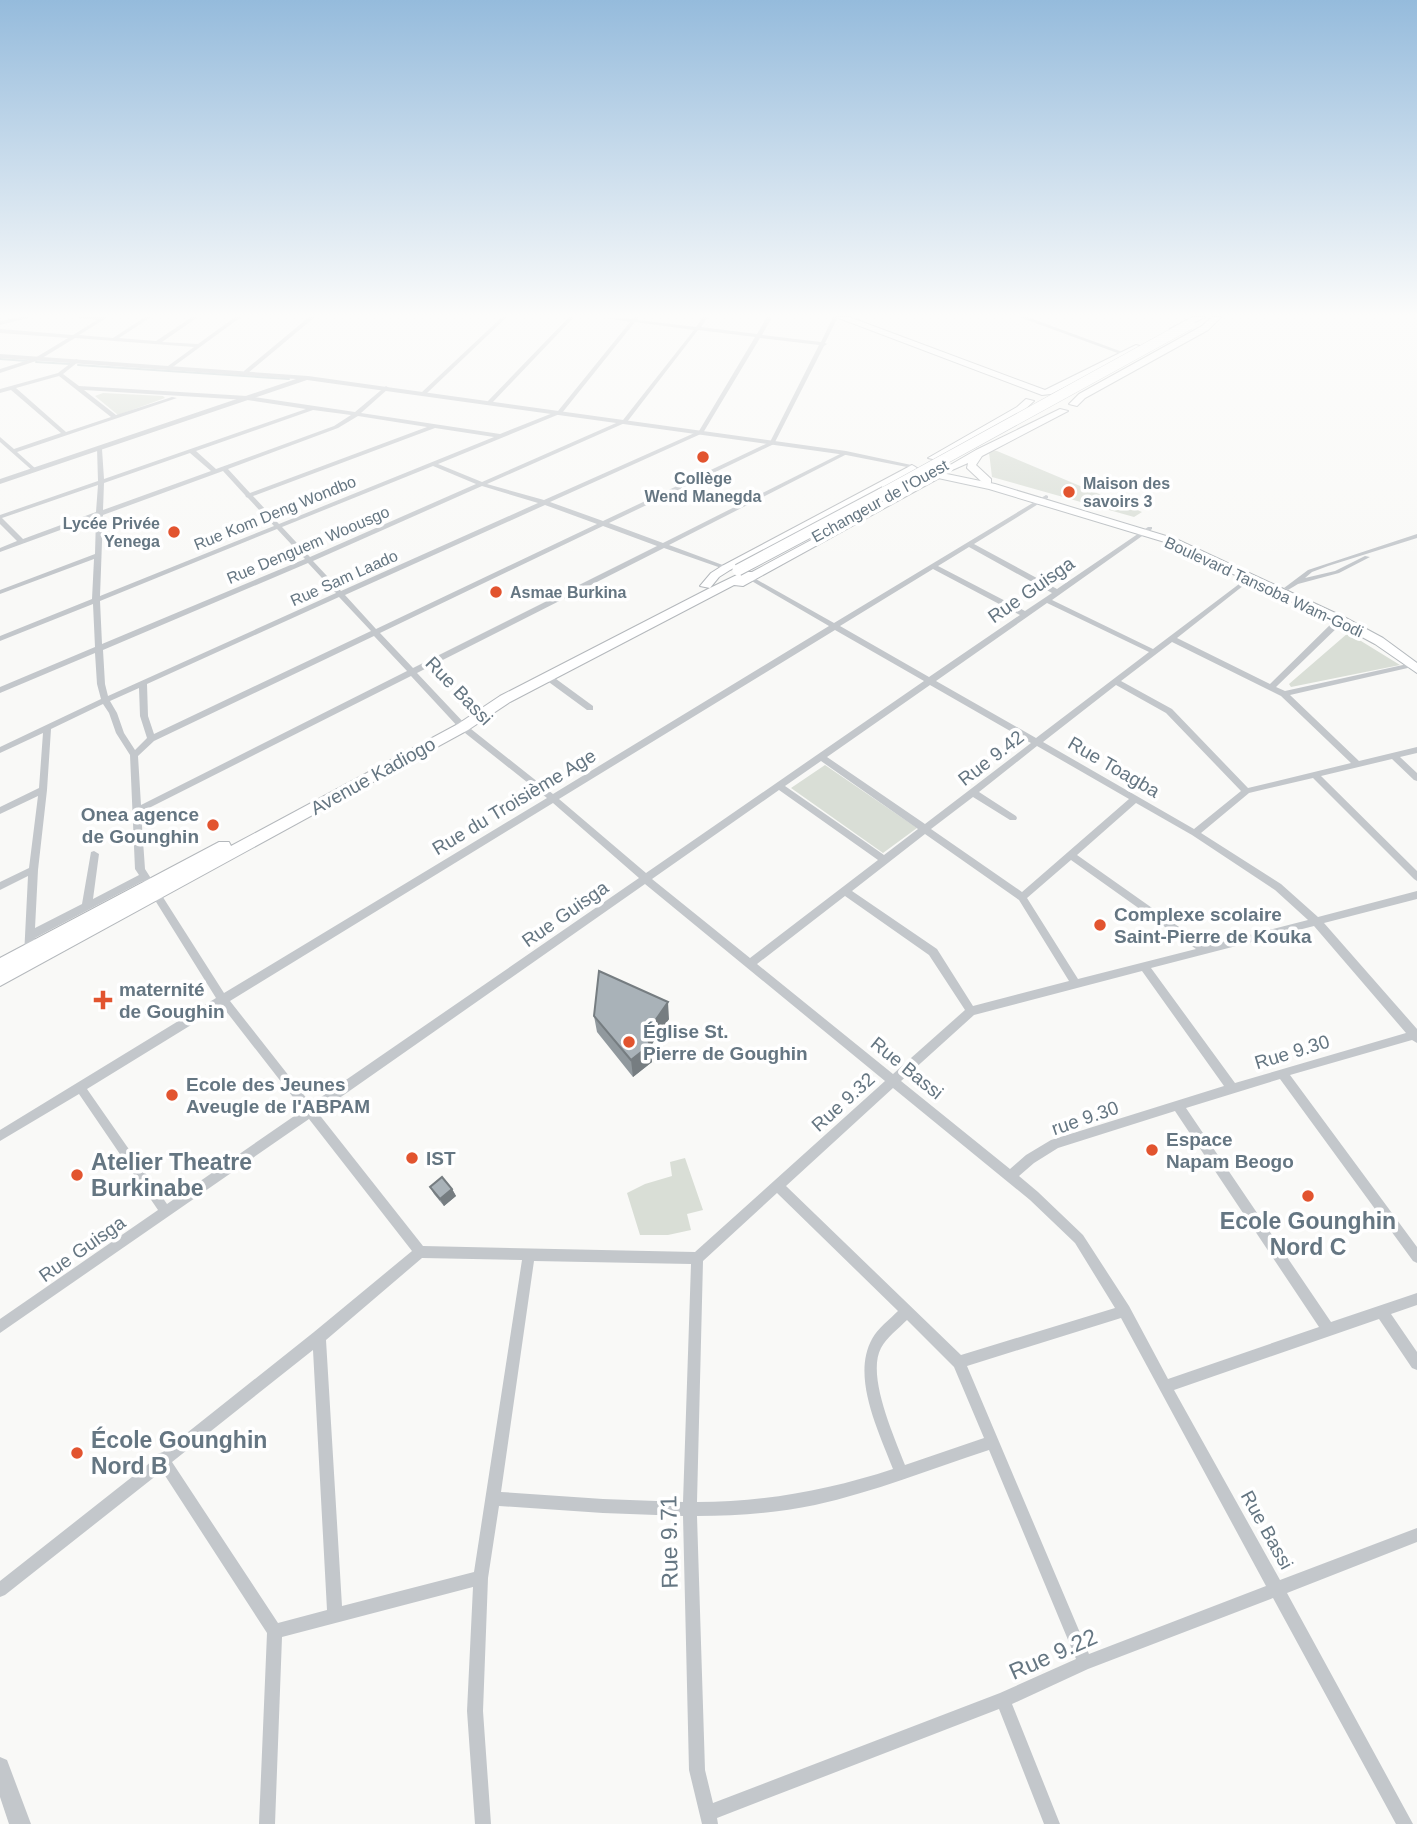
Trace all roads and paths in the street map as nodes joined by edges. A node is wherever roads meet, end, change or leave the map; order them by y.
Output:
1 (29, 402) edge
2 (96, 402) edge
3 (162, 402) edge
4 (235, 402) edge
5 (273, 402) edge
6 (370, 402) edge
7 (490, 402) edge
8 (568, 402) edge
9 (640, 402) edge
10 (719, 402) edge
11 (793, 402) edge
12 (1027, 402) edge
13 (1032, 402) edge
14 (1050, 402) edge
15 (1059, 402) edge
16 (1074, 404) edge
17 (311, 408) junction
18 (1063, 411) junction
19 (560, 412) junction
20 (356, 415) junction
21 (115, 417) junction
22 (625, 421) junction
23 (434, 426) junction
24 (701, 432) junction
25 (65, 434) junction
26 (501, 436) junction
27 (0, 439) edge
28 (772, 443) junction
29 (99, 449) junction
30 (191, 450) junction
31 (13, 451) junction
32 (846, 453) junction
33 (979, 453) junction
34 (933, 458) junction
35 (887, 460) junction
36 (433, 464) junction
37 (913, 465) junction
38 (34, 470) junction
39 (220, 470) junction
40 (941, 472) junction
41 (898, 476) junction
42 (987, 481) junction
43 (0, 482) edge
44 (101, 482) junction
45 (484, 485) junction
46 (248, 496) junction
47 (1042, 499) junction
48 (546, 503) junction
49 (100, 515) junction
50 (0, 518) edge
51 (606, 524) junction
52 (277, 528) junction
53 (1148, 530) junction
54 (1417, 536) edge
55 (22, 542) junction
56 (968, 544) junction
57 (664, 545) junction
58 (0, 550) edge
59 (98, 555) junction
60 (309, 560) junction
61 (933, 566) junction
62 (741, 572) junction
63 (1251, 577) junction
64 (1292, 585) junction
65 (711, 588) junction
66 (0, 592) edge
67 (1058, 593) junction
68 (343, 594) junction
69 (96, 600) junction
70 (1047, 600) junction
71 (1026, 615) junction
72 (1340, 620) junction
73 (834, 626) junction
74 (378, 632) junction
75 (1171, 638) junction
76 (0, 639) edge
77 (100, 647) junction
78 (1154, 652) junction
79 (1415, 665) edge
80 (413, 671) junction
81 (549, 678) junction
82 (930, 681) junction
83 (1117, 682) junction
84 (143, 684) junction
85 (1272, 687) junction
86 (0, 690) edge
87 (1284, 694) junction
88 (105, 700) junction
89 (590, 708) dead end
90 (460, 724) junction
91 (47, 730) junction
92 (151, 739) junction
93 (1037, 742) junction
94 (0, 750) edge
95 (1417, 750) edge
96 (134, 755) junction
97 (822, 757) junction
98 (1394, 757) junction
99 (1357, 764) junction
100 (1314, 774) junction
101 (1417, 778) edge
102 (779, 786) junction
103 (43, 790) junction
104 (1246, 791) junction
105 (972, 792) junction
106 (553, 798) junction
107 (1135, 799) junction
108 (139, 810) junction
109 (0, 811) edge
110 (1013, 818) dead end
111 (926, 828) junction
112 (1195, 833) junction
113 (94, 854) dead end
114 (1070, 855) junction
115 (884, 860) junction
116 (33, 870) junction
117 (1417, 877) edge
118 (646, 879) junction
119 (0, 886) edge
120 (151, 886) junction
121 (844, 890) junction
122 (1417, 895) edge
123 (1022, 897) junction
124 (88, 906) junction
125 (1316, 921) junction
126 (29, 950) junction
127 (1205, 950) junction
128 (750, 964) junction
129 (0, 966) edge
130 (1144, 966) junction
131 (0, 979) edge
132 (1076, 984) junction
133 (223, 1000) junction
134 (971, 1011) junction
135 (1416, 1036) edge
136 (1282, 1073) junction
137 (894, 1083) junction
138 (80, 1087) junction
139 (1232, 1088) junction
140 (1178, 1106) junction
141 (310, 1112) junction
142 (0, 1136) edge
143 (1010, 1177) junction
144 (778, 1186) junction
145 (166, 1212) junction
146 (420, 1252) junction
147 (529, 1254) junction
148 (1417, 1257) edge
149 (697, 1258) junction
150 (1417, 1299) edge
151 (907, 1311) junction
152 (1124, 1311) junction
153 (1381, 1311) junction
154 (0, 1327) edge
155 (1326, 1328) junction
156 (319, 1337) junction
157 (959, 1362) junction
158 (1417, 1363) edge
159 (1166, 1386) junction
160 (992, 1442) junction
161 (162, 1459) junction
162 (901, 1472) junction
163 (493, 1499) junction
164 (690, 1508) junction
165 (1417, 1535) edge
166 (481, 1578) junction
167 (1277, 1588) junction
168 (0, 1590) edge
169 (335, 1616) junction
170 (275, 1631) junction
171 (1085, 1663) junction
172 (1003, 1700) junction
173 (0, 1768) edge
174 (709, 1819) edge
175 (20, 1824) edge
176 (267, 1824) edge
177 (483, 1824) edge
178 (1052, 1824) edge
179 (1405, 1824) edge

1 - 25 street
2 - 21 street
3 - 21 street
4 - 29 street
5 - 17 street
6 - 20 street
7 - 19 street
8 - 19 street
9 - 22 street
10 - 24 street
11 - 28 street
12 - 34 main road
13 - 18 main road
14 - 62 main road, Echangeur de l'Ouest, bridge
15 - 40 main road, bridge
16 - 18 main road
17 - 20 street
17 - 30 street
18 - 33 main road
19 - 22 street
19 - 26 street, Rue Kom Deng Wondbo
20 - 23 street
20 - 39 street
21 - 25 street
22 - 24 street
22 - 45 street, Rue Denguem Woousgo
23 - 26 street
23 - 46 street
24 - 28 street
24 - 48 street, Rue Sam Laado
25 - 31 street
26 - 36 street, Rue Kom Deng Wondbo
27 - 31 street
28 - 32 street
28 - 51 street
29 - 38 street
29 - 44 street
30 - 39 street, Rue Bassi
30 - 44 street
31 - 38 street
32 - 35 street
32 - 57 street
33 - 40 main road
33 - 42 main road
34 - 37 main road
34 - 40 main road
35 - 37 street
35 - 41 main road
36 - 45 street, Rue Toagba
36 - 52 street, Rue Kom Deng Wondbo
37 - 40 main road
37 - 41 main road
38 - 43 street
39 - 46 street, Rue Bassi
39 - 49 street
40 - 42 main road
40 - 47 main road, Boulevard Tansoba Wam-Godi
40 - 62 main road
41 - 62 main road
42 - 47 main road
44 - 49 street
44 - 50 street
45 - 48 street, Rue Toagba
45 - 60 street, Rue Denguem Woousgo
46 - 52 street, Rue Bassi
47 - 53 main road, Boulevard Tansoba Wam-Godi
47 - 56 street, Rue du Troisième Age
48 - 51 street, Rue Toagba
48 - 68 street, Rue Sam Laado
49 - 55 street
49 - 59 street
50 - 55 street
51 - 57 street, Rue Toagba
51 - 74 street
52 - 60 street, Rue Bassi
52 - 69 street, Rue Kom Deng Wondbo
53 - 63 main road, Boulevard Tansoba Wam-Godi
53 - 64 main road, Boulevard Tansoba Wam-Godi
53 - 67 street, Rue Guisga
54 - 64 street
55 - 58 street
56 - 61 street, Rue du Troisième Age
56 - 67 street
57 - 62 street, Rue Toagba
57 - 80 street
59 - 66 street
59 - 69 street
60 - 68 street, Rue Bassi
60 - 77 street, Rue Denguem Woousgo
61 - 71 street
61 - 73 street, Rue du Troisième Age
62 - 65 main road, Avenue Kadiogo
62 - 65 main road
62 - 73 street, Rue Toagba
63 - 72 main road, Boulevard Tansoba Wam-Godi
63 - 75 street, Rue 9.42
64 - 79 main road, Boulevard Tansoba Wam-Godi
65 - 81 main road, Avenue Kadiogo
65 - 90 main road, Avenue Kadiogo
67 - 70 street, Rue Guisga
68 - 74 street, Rue Bassi
68 - 84 street, Rue Sam Laado
69 - 76 street, Rue Kom Deng Wondbo
69 - 77 street
70 - 71 street, Rue Guisga
70 - 78 street
71 - 82 street, Rue Guisga
72 - 79 main road, Boulevard Tansoba Wam-Godi
72 - 85 street
73 - 82 street, Rue Toagba
73 - 106 street, Rue du Troisième Age
74 - 80 street, Rue Bassi
74 - 92 street
75 - 78 street, Rue 9.42
75 - 85 street
77 - 86 street, Rue Denguem Woousgo
77 - 88 street
78 - 83 street, Rue 9.42
79 - 87 street
80 - 90 street, Rue Bassi
80 - 108 street
81 - 89 street
81 - 90 main road, Avenue Kadiogo
82 - 93 street, Rue Toagba
82 - 97 street, Rue Guisga
83 - 93 street, Rue 9.42
83 - 104 street
84 - 88 street, Rue Sam Laado
84 - 92 street
85 - 87 street
87 - 99 street
88 - 91 street, Rue Sam Laado
88 - 96 street
90 - 106 street, Rue Bassi
90 - 120 main road, Avenue Kadiogo
91 - 94 street, Rue Sam Laado
91 - 103 street
92 - 96 street
93 - 105 street, Rue 9.42
93 - 107 street, Rue Toagba
95 - 98 street
96 - 108 street
97 - 102 street, Rue Guisga
97 - 111 street
98 - 99 street
98 - 101 street
99 - 100 street
100 - 104 street
100 - 117 street
102 - 115 street
102 - 118 street, Rue Guisga
103 - 109 street
103 - 116 street
104 - 112 street
105 - 110 street
105 - 111 street, Rue 9.42
106 - 118 street, Rue Bassi
106 - 133 street, Rue du Troisième Age
107 - 112 street, Rue Toagba
107 - 114 street
108 - 120 street
111 - 115 street, Rue 9.42
111 - 123 street
112 - 125 street, Rue Toagba
113 - 124 street
114 - 123 street
114 - 127 street
115 - 121 street, Rue 9.42
116 - 119 street
116 - 126 street
118 - 128 street, Rue Bassi
118 - 141 street, Rue Guisga
120 - 124 street
120 - 126 main road, Avenue Kadiogo
120 - 133 street
121 - 128 street, Rue 9.42
121 - 134 street
122 - 125 street, Rue 9.32
123 - 132 street
124 - 126 street
125 - 127 street, Rue 9.32
125 - 135 street, Rue Toagba
126 - 129 main road, Avenue Kadiogo
126 - 131 main road, Avenue Kadiogo
127 - 130 street, Rue 9.32
128 - 137 street, Rue Bassi
130 - 132 street, Rue 9.32
130 - 139 street
132 - 134 street, Rue 9.32
133 - 138 street, Rue du Troisième Age
133 - 141 street
134 - 137 street, Rue 9.32
135 - 136 street, Rue 9.30
136 - 139 street, Rue 9.30
136 - 148 street
137 - 143 street, Rue Bassi
137 - 144 street, Rue 9.32
138 - 142 street, Rue du Troisième Age
138 - 145 street
139 - 140 street, Rue 9.30
140 - 143 street, rue 9.30
140 - 155 street
141 - 145 street, Rue Guisga
141 - 146 street
143 - 152 street, Rue Bassi
144 - 149 street, Rue 9.32
144 - 151 street
145 - 154 street, Rue Guisga
146 - 147 street
146 - 156 street
147 - 149 street
147 - 163 street
149 - 164 street, Rue 9.71
150 - 153 street
151 - 157 street
151 - 162 street
152 - 157 street
152 - 159 street, Rue Bassi
153 - 155 street
153 - 158 street
155 - 159 street
156 - 161 street
156 - 169 street
157 - 160 street
159 - 167 street, Rue Bassi
160 - 162 street
160 - 171 street
161 - 168 street
161 - 170 street
162 - 164 street
163 - 164 street
163 - 166 street
164 - 174 street, Rue 9.71
165 - 167 street, Rue 9.22
166 - 169 street
166 - 177 street
167 - 171 street, Rue 9.22
167 - 179 street, Rue Bassi
169 - 170 street
170 - 176 street
171 - 172 street, Rue 9.22
172 - 174 street, Rue 9.22
172 - 178 street
173 - 175 street

